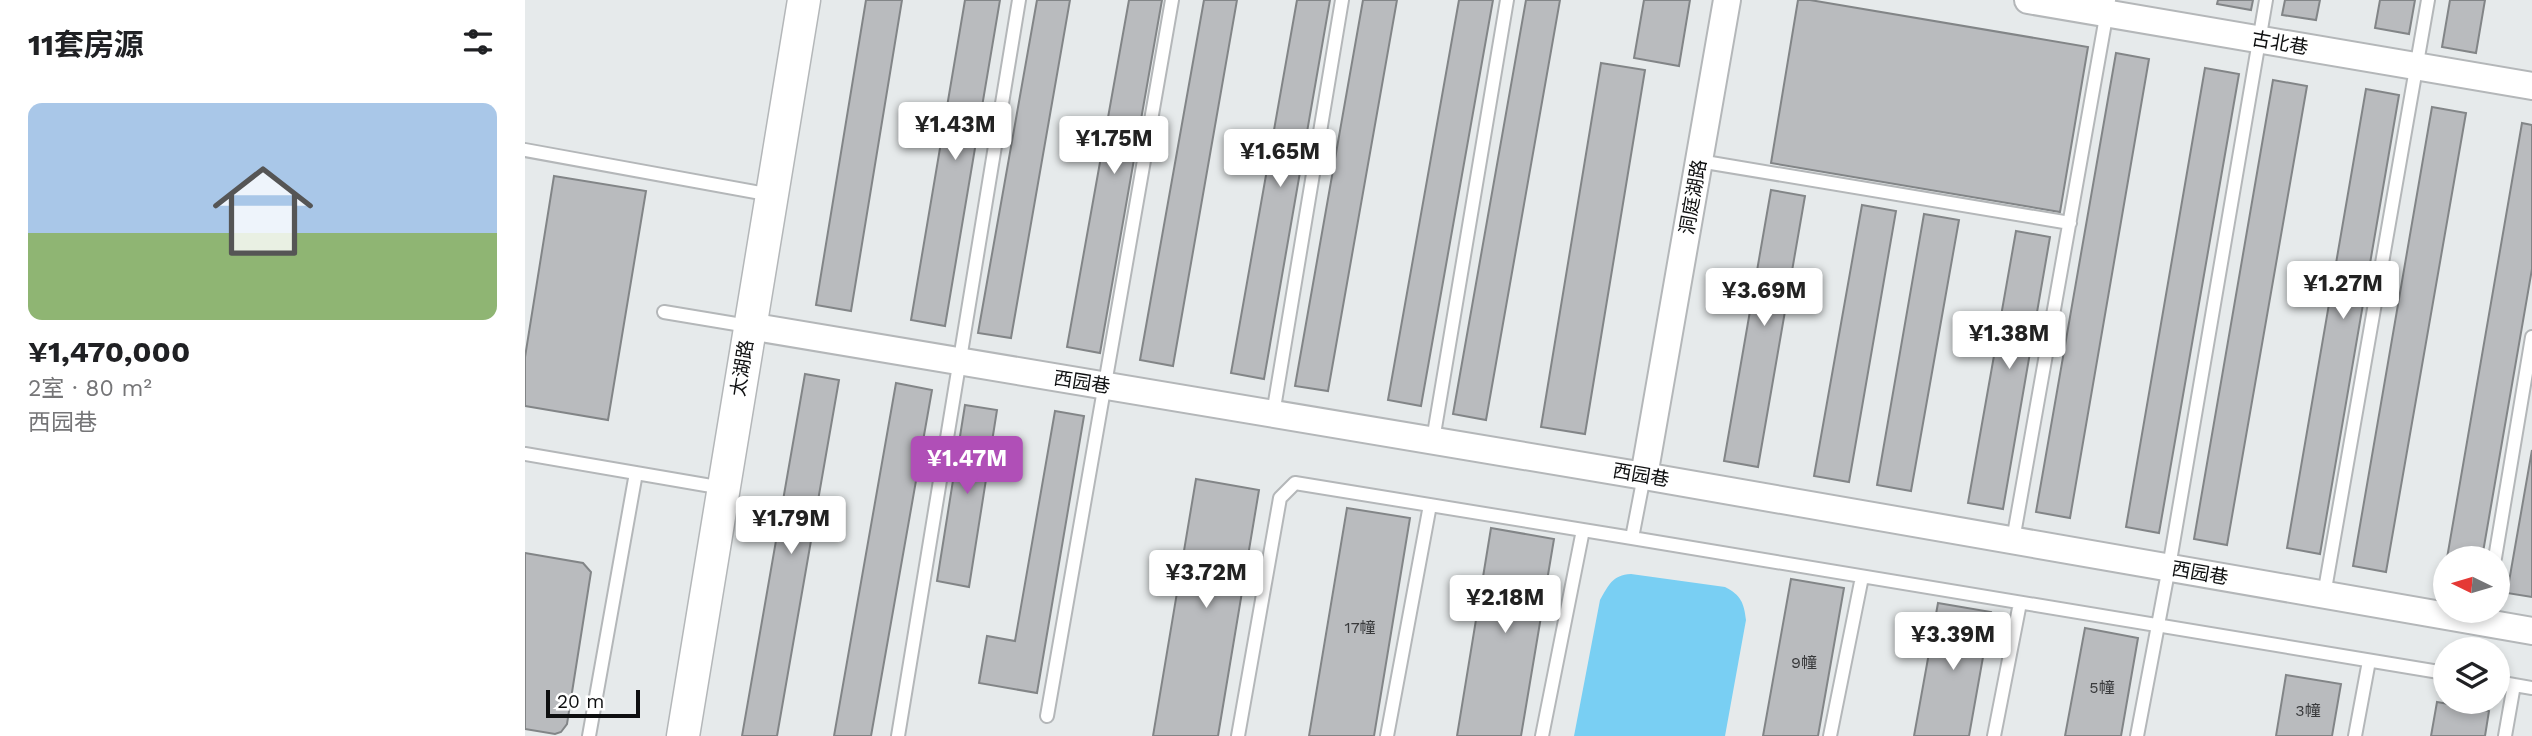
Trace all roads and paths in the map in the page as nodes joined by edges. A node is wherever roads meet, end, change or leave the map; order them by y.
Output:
1 (804, 0) edge
2 (1019, 0) edge
3 (1172, 0) edge
4 (1342, 0) edge
5 (1507, 0) edge
6 (1727, 0) edge
7 (2028, 0) edge
8 (2266, 0) edge
9 (2428, 0) edge
10 (2108, 7) edge
11 (2259, 39) junction
12 (2417, 66) junction
13 (2532, 86) edge
14 (525, 150) edge
15 (1699, 161) junction
16 (771, 195) junction
17 (2070, 223) junction
18 (664, 312) dead end
19 (749, 327) junction
20 (2532, 337) edge
21 (960, 362) junction
22 (1105, 386) junction
23 (1273, 414) junction
24 (1433, 440) junction
25 (525, 454) edge
26 (636, 473) junction
27 (1644, 476) junction
28 (723, 488) junction
29 (1430, 505) junction
30 (1583, 530) junction
31 (1632, 538) junction
32 (2013, 540) junction
33 (2497, 546) edge
34 (2169, 567) junction
35 (1862, 577) junction
36 (2324, 595) junction
37 (2020, 603) junction
38 (2433, 610) edge
39 (2505, 623) edge
40 (2158, 626) junction
41 (2532, 631) edge
42 (2369, 661) junction
43 (2433, 671) edge
44 (2510, 684) edge
45 (2514, 685) junction
46 (2532, 688) edge
47 (1047, 716) dead end
48 (589, 736) edge
49 (683, 736) edge
50 (898, 736) edge
51 (1238, 736) edge
52 (1387, 736) edge
53 (1542, 736) edge
54 (1830, 736) edge
55 (1994, 736) edge
56 (2137, 736) edge
57 (2355, 736) edge
58 (2505, 736) edge

1 - 16 street, 太湖路
2 - 21 lane
3 - 22 lane
4 - 23 lane
5 - 24 lane
6 - 15 street, 洞庭湖路
7 - 10 street, 古北巷
8 - 11 lane
9 - 12 lane
10 - 11 street, 古北巷
10 - 17 lane
11 - 12 street, 古北巷
11 - 34 lane
12 - 13 street, 古北巷
12 - 36 lane
14 - 16 lane
15 - 17 lane
15 - 27 street, 洞庭湖路
16 - 19 street, 太湖路
17 - 32 lane
18 - 19 lane
19 - 21 street, 西园巷
19 - 28 street, 太湖路
20 - 33 lane
21 - 22 street, 西园巷
21 - 50 lane
22 - 23 street, 西园巷
22 - 47 lane
23 - 24 street, 西园巷
24 - 27 street, 西园巷
25 - 26 lane
26 - 28 lane
26 - 48 lane
27 - 31 lane
27 - 32 street, 西园巷
28 - 49 street, 太湖路
29 - 30 lane
29 - 51 lane
29 - 52 lane
30 - 31 lane
30 - 53 lane
31 - 35 lane
32 - 34 street, 西园巷
34 - 36 street, 西园巷
34 - 40 lane
35 - 37 lane
35 - 54 lane
36 - 38 street, 西园巷
37 - 40 lane
37 - 55 lane
39 - 41 street, 西园巷
40 - 42 lane
40 - 56 lane
42 - 43 lane
42 - 57 lane
44 - 45 lane
45 - 46 lane
45 - 58 lane

